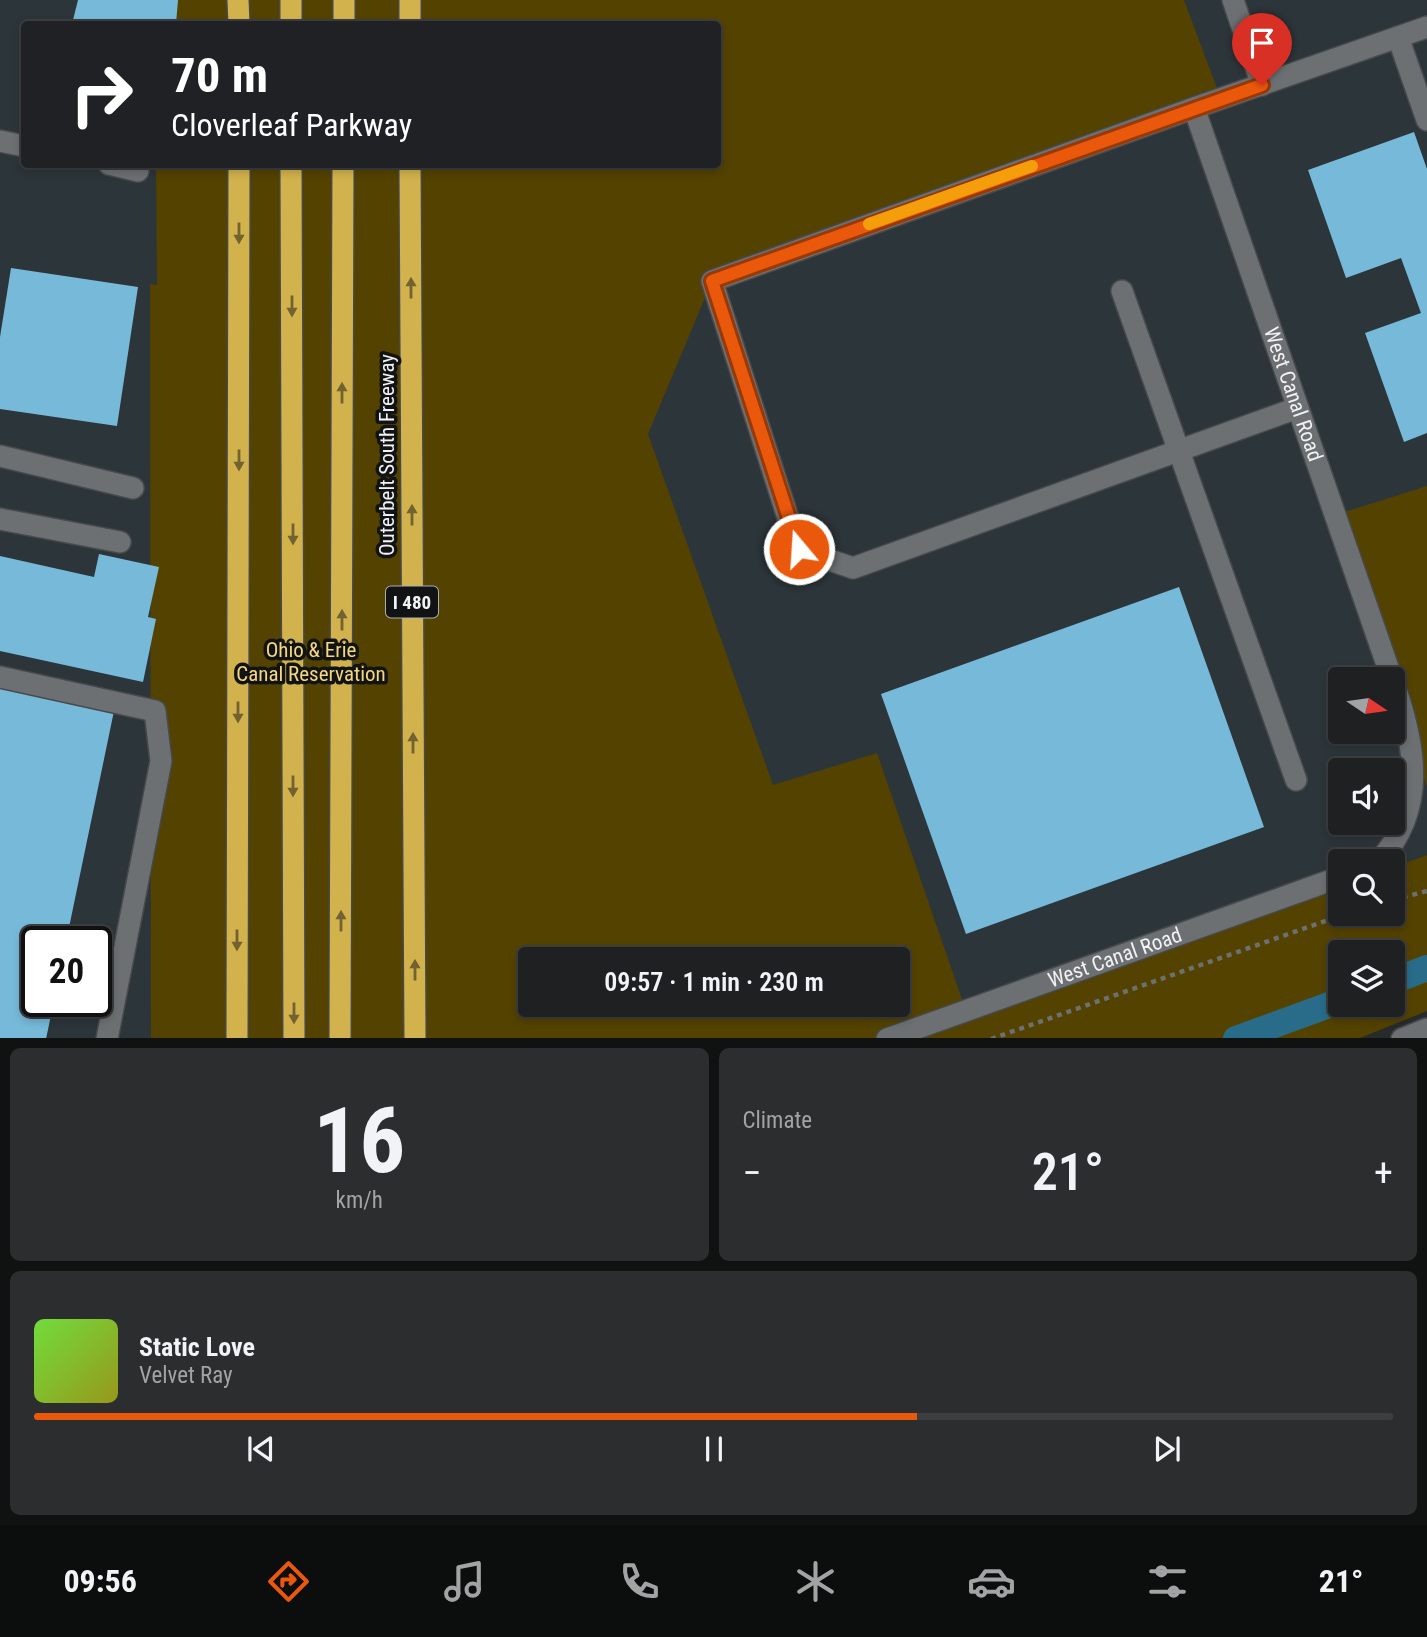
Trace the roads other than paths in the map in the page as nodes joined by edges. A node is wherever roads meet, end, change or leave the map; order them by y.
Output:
1 (238, 0) edge
2 (291, 0) edge
3 (344, 0) edge
4 (410, 0) edge
5 (1233, 0) edge
6 (239, 21) edge
7 (291, 21) edge
8 (344, 21) edge
9 (410, 21) edge
10 (1427, 27) edge
11 (1398, 37) junction
12 (1262, 85) junction
13 (1194, 108) junction
14 (1427, 120) edge
15 (0, 141) edge
16 (21, 145) edge
17 (126, 168) edge
18 (239, 168) edge
19 (291, 168) edge
20 (343, 168) edge
21 (410, 168) edge
22 (138, 171) dead end
23 (1122, 291) dead end
24 (1297, 408) junction
25 (1178, 451) junction
26 (0, 456) edge
27 (133, 488) dead end
28 (0, 519) edge
29 (120, 542) dead end
30 (1388, 667) edge
31 (0, 677) edge
32 (1405, 716) edge
33 (1296, 780) dead end
34 (1393, 849) edge
35 (1328, 881) edge
36 (1427, 1029) edge
37 (107, 1038) edge
38 (237, 1038) edge
39 (294, 1038) edge
40 (340, 1038) edge
41 (415, 1038) edge
42 (887, 1038) edge
43 (1402, 1038) edge

1 - 6 highway
2 - 7 highway
3 - 8 highway
4 - 9 highway
5 - 12 street
10 - 11 street
11 - 12 street
11 - 14 street
12 - 13 street
13 - 24 street, West Canal Road
13 - 25 street
15 - 16 street
17 - 22 street
18 -> 38 highway
19 -> 39 highway
40 -> 20 highway
41 -> 21 highway, Outerbelt South Freeway / I 480
23 - 25 street
24 - 25 street
24 - 30 street, West Canal Road
25 - 33 street
26 - 27 street
28 - 29 street
31 - 37 street
32 - 34 street, West Canal Road
35 - 42 street, West Canal Road
36 - 43 street

